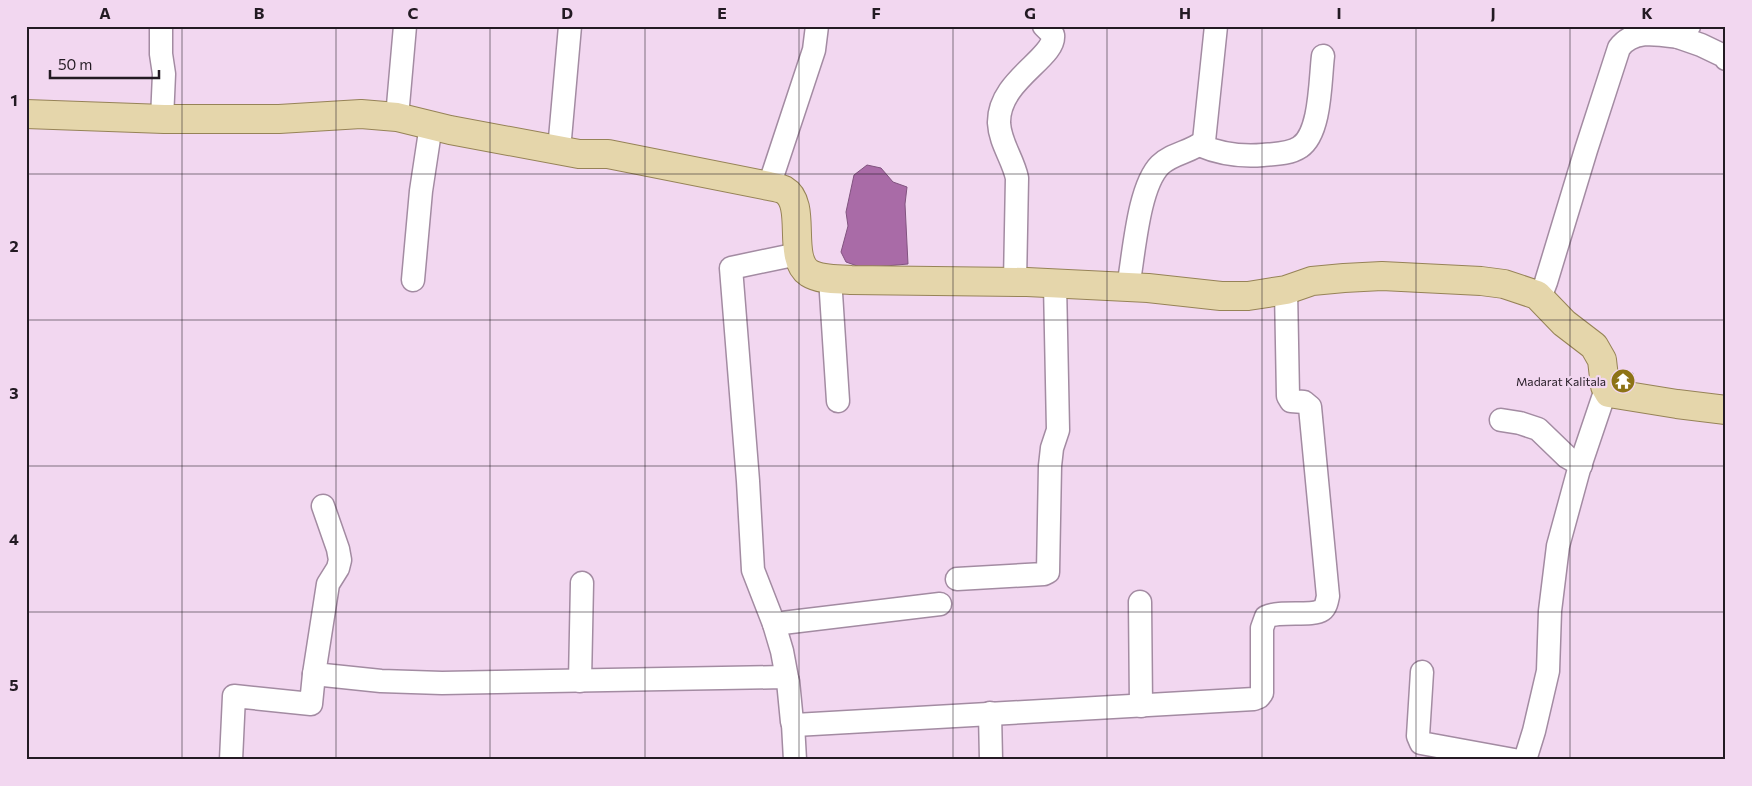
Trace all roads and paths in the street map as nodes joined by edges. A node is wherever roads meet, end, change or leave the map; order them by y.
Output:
1 (161, 26) edge
2 (405, 26) edge
3 (570, 26) edge
4 (817, 26) edge
5 (1044, 26) edge
6 (1216, 26) edge
7 (1684, 32) edge
8 (1323, 56) dead end
9 (1726, 59) edge
10 (26, 114) edge
11 (397, 117) junction
12 (162, 119) junction
13 (431, 125) junction
14 (1199, 145) junction
15 (559, 150) junction
16 (769, 186) junction
17 (798, 254) junction
18 (830, 278) junction
19 (413, 280) dead end
20 (1015, 282) junction
21 (1055, 284) junction
22 (1128, 287) junction
23 (1286, 290) junction
24 (1540, 298) junction
25 (1606, 389) junction
26 (838, 401) dead end
27 (1726, 410) edge
28 (1501, 420) dead end
29 (1581, 465) junction
30 (322, 506) dead end
31 (957, 579) dead end
32 (582, 583) dead end
33 (1140, 602) dead end
34 (940, 604) dead end
35 (774, 624) junction
36 (1422, 672) dead end
37 (314, 674) junction
38 (787, 678) junction
39 (580, 681) junction
40 (1140, 706) junction
41 (990, 713) junction
42 (793, 724) junction
43 (231, 760) edge
44 (795, 760) edge
45 (991, 760) edge
46 (1514, 760) edge
47 (1524, 760) edge

1 - 12 street
2 - 11 street
3 - 15 street
4 - 16 street
5 - 20 street
6 - 14 street
7 - 9 street
7 - 24 street
8 - 14 street
10 - 12 main road
11 - 12 main road
11 - 13 main road
13 - 15 main road
13 - 19 street
14 - 22 street
15 - 16 main road
16 - 17 main road
17 - 18 main road
17 - 35 street
18 - 20 main road
18 - 26 street
20 - 21 main road
21 - 22 main road
21 - 31 street
22 - 23 main road
23 - 24 main road
23 - 40 street
24 - 25 main road
25 - 27 main road
25 - 29 street
28 - 29 street
29 - 47 street
30 - 37 street
32 - 39 street
33 - 40 street
34 - 35 street
35 - 38 street
36 - 46 street
37 - 39 street
37 - 43 street
38 - 39 street
38 - 42 street
40 - 41 street
41 - 42 street
41 - 45 street
42 - 44 street

